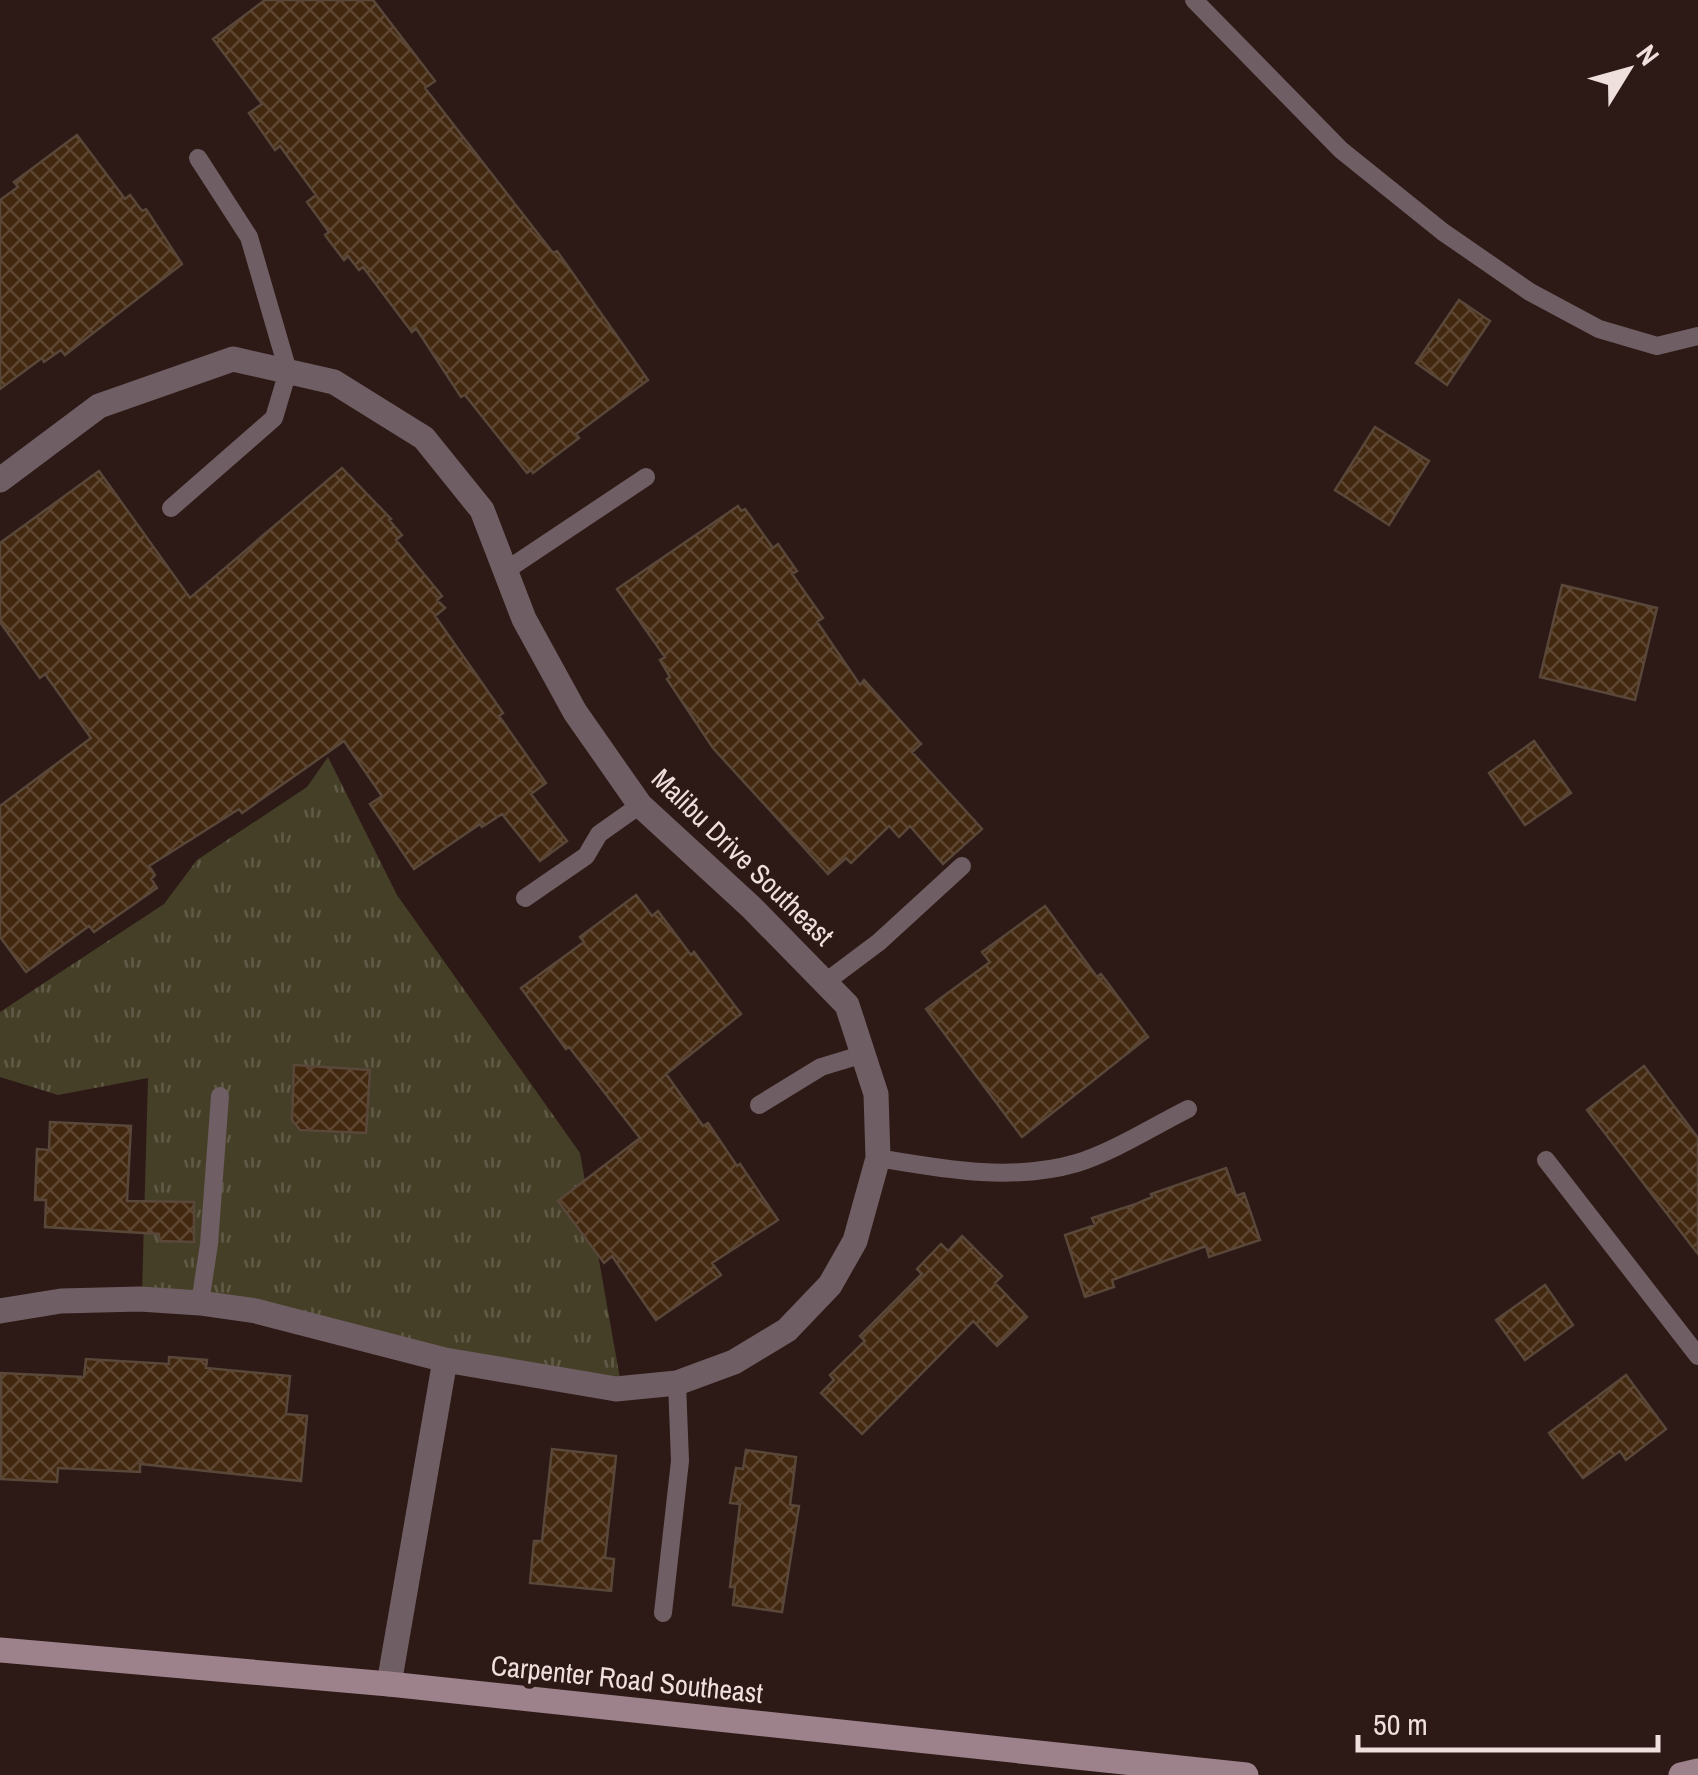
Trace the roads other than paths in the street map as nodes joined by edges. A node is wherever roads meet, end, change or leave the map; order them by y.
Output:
1 (1194, 0) edge
2 (198, 158) dead end
3 (1698, 336) edge
4 (288, 371) junction
5 (646, 478) dead end
6 (0, 480) edge
7 (170, 508) dead end
8 (505, 571) junction
9 (640, 805) junction
10 (962, 866) dead end
11 (525, 898) dead end
12 (827, 981) junction
13 (864, 1054) junction
14 (220, 1096) dead end
15 (759, 1105) dead end
16 (1188, 1110) dead end
17 (878, 1158) junction
18 (1546, 1160) dead end
19 (200, 1302) junction
20 (0, 1311) edge
21 (1698, 1356) edge
22 (444, 1360) junction
23 (678, 1383) junction
24 (663, 1613) dead end
25 (0, 1650) edge
26 (388, 1684) junction
27 (1698, 1771) edge
28 (1246, 1775) edge
29 (1681, 1775) edge

1 - 3 lane
2 - 4 lane
4 - 6 street, Malibu Drive Southeast
4 - 7 lane
4 - 8 street, Malibu Drive Southeast
5 - 8 lane
8 - 9 street, Malibu Drive Southeast
9 - 11 lane
9 - 12 street, Malibu Drive Southeast
10 - 12 lane
12 - 13 street, Malibu Drive Southeast
13 - 15 lane
13 - 17 street, Malibu Drive Southeast
14 - 19 lane
16 - 17 lane
17 - 23 street, Malibu Drive Southeast
18 - 21 lane
19 - 20 street, Malibu Drive Southeast
19 - 22 street, Malibu Drive Southeast
22 - 23 street, Malibu Drive Southeast
22 - 26 street
23 - 24 lane
25 - 26 main road, Carpenter Road Southeast
26 - 28 main road, Carpenter Road Southeast
27 - 29 main road

